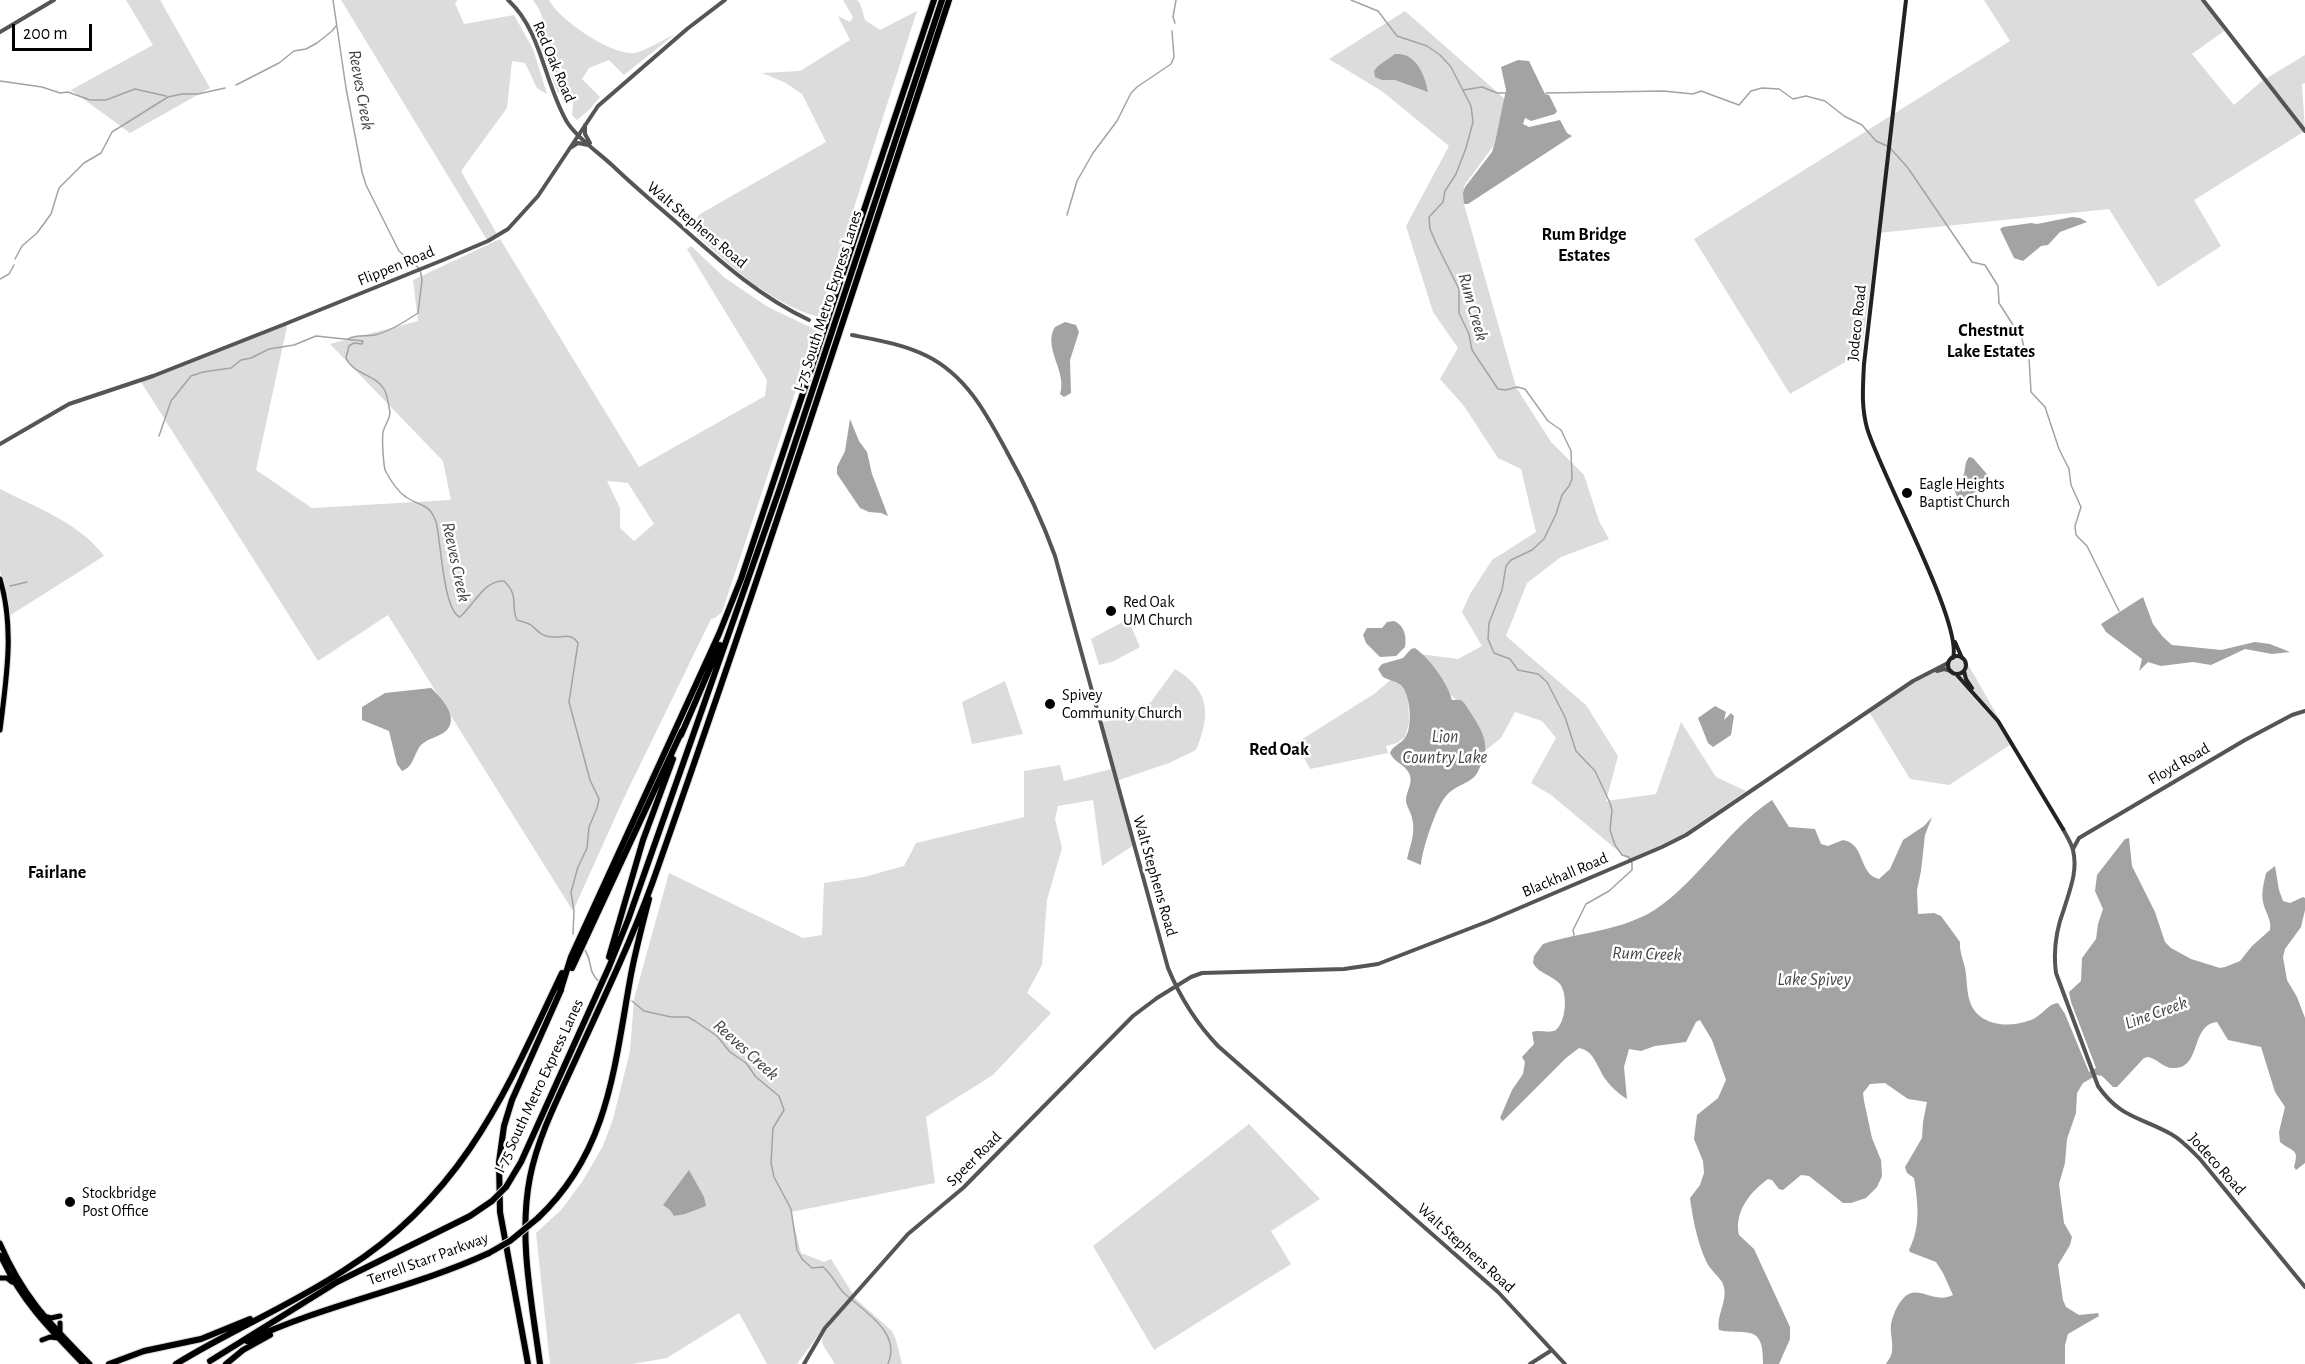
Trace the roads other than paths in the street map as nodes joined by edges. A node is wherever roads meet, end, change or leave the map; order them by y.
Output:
1 (54, 0) edge
2 (507, 0) edge
3 (725, 0) edge
4 (934, 0) edge
5 (942, 0) edge
6 (949, 0) edge
7 (1906, 0) edge
8 (2203, 0) edge
9 (0, 32) edge
10 (585, 125) junction
11 (2305, 131) edge
12 (578, 135) junction
13 (592, 147) junction
14 (569, 148) junction
15 (809, 320) dead end
16 (852, 335) dead end
17 (0, 444) edge
18 (0, 579) edge
19 (736, 609) junction
20 (1951, 634) junction
21 (1953, 658) junction
22 (1962, 658) junction
23 (1948, 663) junction
24 (1964, 669) junction
25 (1953, 672) junction
26 (1922, 676) junction
27 (1983, 703) junction
28 (2305, 711) edge
29 (0, 730) edge
30 (682, 731) junction
31 (680, 775) junction
32 (2062, 829) joint
33 (2073, 849) junction
34 (659, 866) junction
35 (572, 957) junction
36 (608, 967) junction
37 (1176, 986) junction
38 (560, 992) junction
39 (599, 1007) junction
40 (0, 1243) edge
41 (0, 1257) edge
42 (0, 1272) edge
43 (0, 1278) edge
44 (337, 1282) junction
45 (15, 1284) junction
46 (2305, 1287) edge
47 (279, 1308) junction
48 (319, 1312) junction
49 (43, 1316) junction
50 (248, 1324) junction
51 (59, 1336) junction
52 (42, 1340) dead end
53 (1552, 1350) junction
54 (207, 1362) edge
55 (540, 1363) edge
56 (83, 1364) edge
57 (90, 1364) edge
58 (109, 1364) edge
59 (176, 1364) edge
60 (226, 1364) edge
61 (528, 1364) edge
62 (804, 1364) edge
63 (1530, 1364) edge
64 (1565, 1364) edge

1 - 9 street
2 - 12 street, Red Oak Road
3 - 10 street, Flippen Road
4 - 35 highway
5 - 19 highway, I-75 South Metro Express Lanes
6 - 34 highway
7 - 20 main road, Jodeco Road
8 - 11 street
10 - 12 street, Flippen Road
10 - 13 street
12 - 13 street, Walt Stephens Road
12 - 14 street, Flippen Road
13 - 14 street
13 - 15 street, Walt Stephens Road
14 - 17 street, Flippen Road
16 - 37 street, Walt Stephens Road
18 - 29 highway
19 - 30 highway, I-75 South Metro Express Lanes
19 - 31 highway, I-75 South Metro Express Lanes
20 - 21 main road, Jodeco Road
20 - 22 main road, Jodeco Road
21 - 22 main road
21 - 23 main road
22 - 24 main road
23 - 25 main road
23 - 26 street, Blackhall Road
24 - 25 main road
24 - 27 main road
25 - 26 street, Blackhall Road
25 - 27 main road
26 - 37 street, Blackhall Road
27 - 32 main road
28 - 33 street, Floyd Road
30 - 36 highway, I-75 South Metro Express Lanes
30 - 38 highway
31 - 36 highway, I-75 South Metro Express Lanes
31 - 39 highway
32 - 33 street
33 - 46 street, Jodeco Road
34 - 39 highway
34 - 48 highway, Terrell Starr Parkway, bridge
35 - 38 highway
35 - 47 highway, Terrell Starr Parkway
36 - 44 highway, I-75 South Metro Express Lanes, bridge
37 - 53 street, Walt Stephens Road
37 - 62 street, Speer Road
38 - 61 highway
39 - 55 highway
40 - 49 highway
41 - 42 highway
41 - 45 highway
43 - 45 highway
44 - 50 highway
44 - 54 highway
45 - 51 highway
47 - 50 highway, Terrell Starr Parkway
47 - 58 highway
48 - 54 highway, Terrell Starr Parkway
48 - 60 highway
49 - 51 highway
49 - 51 highway
50 - 59 highway, Terrell Starr Parkway
51 - 52 highway
51 - 56 highway
51 - 57 highway
53 - 63 street
53 - 64 street, Walt Stephens Road

